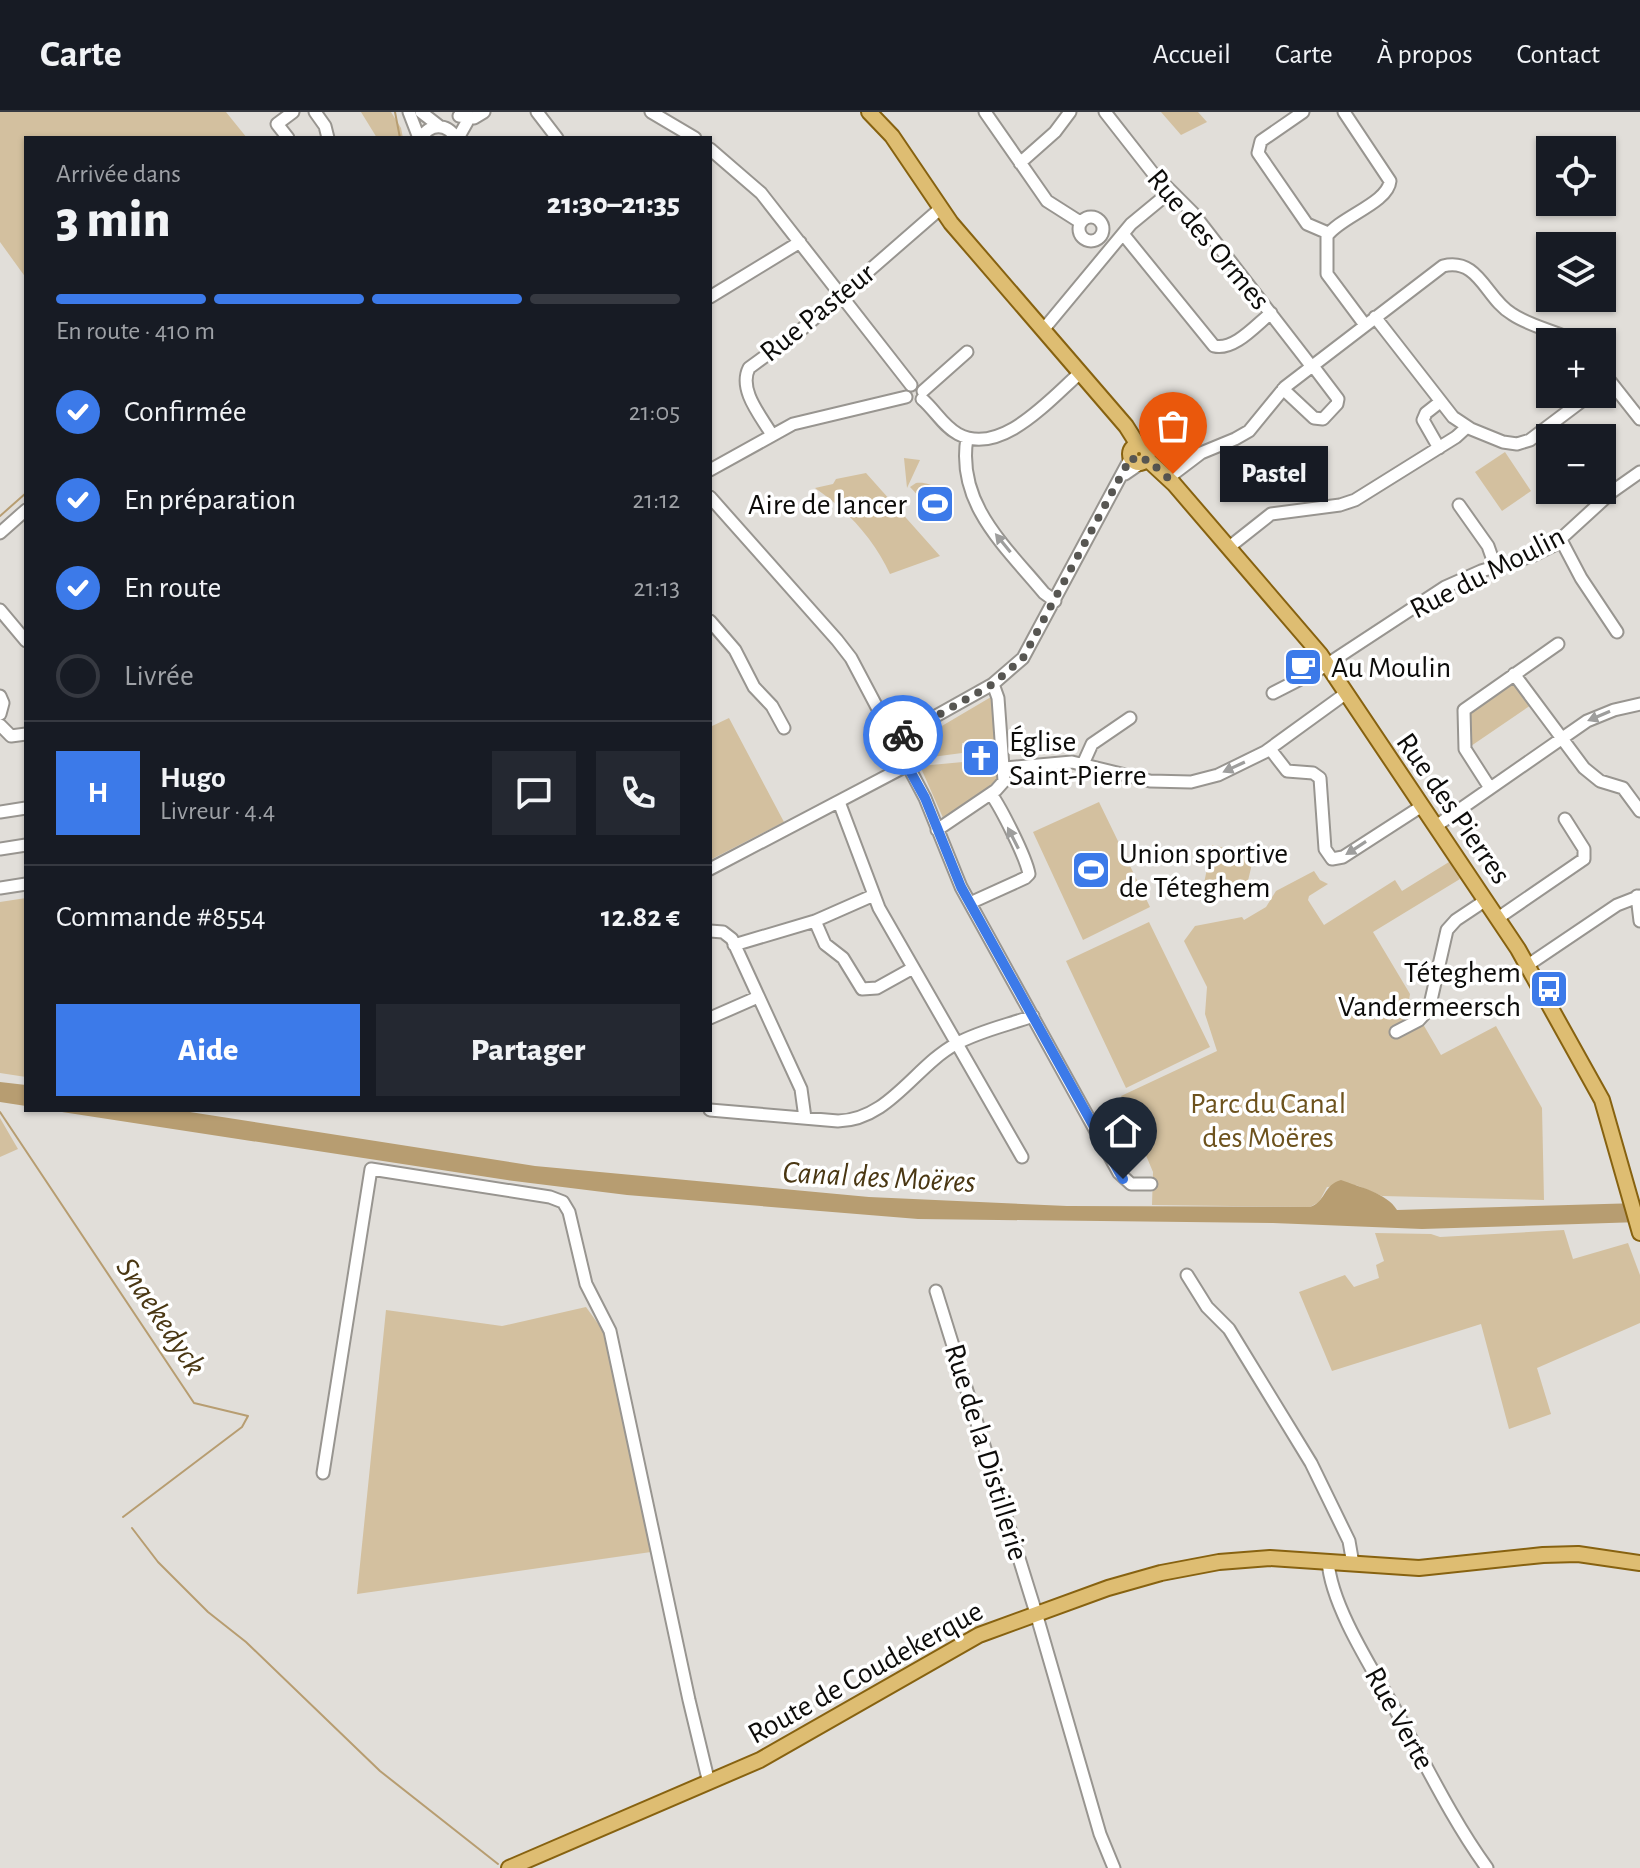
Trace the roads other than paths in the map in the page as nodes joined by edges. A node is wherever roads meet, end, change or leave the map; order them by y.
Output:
1 (293, 112) edge
2 (315, 112) edge
3 (409, 112) edge
4 (421, 112) edge
5 (484, 112) edge
6 (537, 112) edge
7 (653, 112) edge
8 (869, 112) edge
9 (877, 112) edge
10 (985, 112) edge
11 (1070, 112) edge
12 (1105, 112) edge
13 (1303, 112) edge
14 (1344, 112) edge
15 (464, 115) edge
16 (442, 126) junction
17 (286, 136) edge
18 (328, 136) edge
19 (419, 136) edge
20 (422, 136) edge
21 (454, 136) edge
22 (458, 136) edge
23 (555, 136) edge
24 (692, 136) edge
25 (712, 151) edge
26 (1020, 163) junction
27 (1171, 191) junction
28 (941, 208) junction
29 (1080, 222) dead end
30 (1328, 233) junction
31 (1123, 234) junction
32 (800, 242) junction
33 (841, 295) junction
34 (712, 296) edge
35 (1271, 313) junction
36 (1370, 321) junction
37 (1544, 328) edge
38 (1043, 330) junction
39 (967, 352) dead end
40 (1312, 366) junction
41 (1080, 373) junction
42 (911, 385) junction
43 (1283, 389) junction
44 (1616, 392) edge
45 (922, 395) junction
46 (906, 397) junction
47 (1440, 402) junction
48 (1573, 408) edge
49 (1640, 419) edge
50 (1467, 427) junction
51 (772, 435) junction
52 (967, 438) junction
53 (1439, 448) junction
54 (1139, 456) junction
55 (712, 469) edge
56 (1640, 472) edge
57 (1168, 478) junction
58 (712, 499) edge
59 (1459, 505) dead end
60 (24, 512) edge
61 (0, 533) edge
62 (1561, 540) junction
63 (1228, 548) junction
64 (1495, 566) junction
65 (1055, 601) junction
66 (0, 610) edge
67 (712, 623) edge
68 (1617, 632) dead end
69 (24, 639) edge
70 (1558, 644) dead end
71 (1327, 665) junction
72 (1514, 674) junction
73 (993, 684) junction
74 (1273, 693) dead end
75 (1345, 694) junction
76 (0, 696) edge
77 (1640, 704) edge
78 (0, 714) edge
79 (1130, 718) dead end
80 (0, 725) edge
81 (784, 728) dead end
82 (24, 734) edge
83 (1562, 738) junction
84 (893, 740) junction
85 (1270, 749) junction
86 (1083, 764) junction
87 (906, 766) junction
88 (1005, 768) junction
89 (1490, 788) junction
90 (991, 794) junction
91 (839, 802) junction
92 (1422, 806) junction
93 (24, 808) edge
94 (1640, 811) edge
95 (0, 812) edge
96 (1565, 819) dead end
97 (1436, 826) junction
98 (937, 830) junction
99 (24, 845) edge
100 (0, 849) edge
101 (712, 868) edge
102 (24, 884) edge
103 (0, 888) edge
104 (874, 895) junction
105 (1638, 896) edge
106 (1486, 900) junction
107 (970, 903) junction
108 (1498, 918) junction
109 (815, 921) junction
110 (1640, 921) edge
111 (712, 931) edge
112 (734, 945) junction
113 (1528, 965) junction
114 (913, 968) junction
115 (758, 997) junction
116 (1033, 1016) junction
117 (712, 1017) edge
118 (1396, 1032) dead end
119 (956, 1044) junction
120 (712, 1110) edge
121 (805, 1118) junction
122 (1022, 1157) dead end
123 (1151, 1184) dead end
124 (1640, 1231) edge
125 (1187, 1275) dead end
126 (936, 1291) dead end
127 (323, 1473) dead end
128 (1328, 1561) junction
129 (1640, 1563) edge
130 (1353, 1564) junction
131 (1036, 1613) junction
132 (709, 1783) junction
133 (509, 1868) edge
134 (1114, 1868) edge
135 (1487, 1868) edge

1 - 17 street
2 - 18 street
3 - 19 street
4 - 16 street
5 - 15 street
6 - 23 street
7 - 24 street
8 - 28 main road
9 - 28 main road
10 - 26 street
11 - 26 street
12 - 27 street, Rue des Ormes
13 - 30 street
14 - 30 street
15 - 16 street
15 - 22 street
16 - 20 street
16 - 21 street
25 - 32 street
26 - 29 street
27 - 31 street
27 - 35 street, Rue des Ormes
28 - 33 street, Rue Pasteur
28 - 38 main road, Rue des Pierres
30 - 36 street
31 - 35 street
31 - 38 street
32 - 33 street
32 - 34 street
33 - 42 street
33 - 51 street, Rue Pasteur
35 - 40 street, Rue des Ormes
36 - 37 street
36 - 40 street
36 - 47 street
38 - 41 main road, Rue des Pierres
39 - 45 street
40 - 43 street
40 - 43 street, Rue des Ormes
41 - 52 street
41 - 54 main road, Rue des Pierres
42 - 45 street
42 - 46 street
43 - 57 street
44 - 49 street
45 - 46 street
45 - 52 street
46 - 51 street
47 - 50 street
47 - 53 street
48 - 50 street
50 - 53 street
51 - 55 street
65 -> 52 street
53 - 63 street
54 - 57 main road, Rue des Pierres
54 - 65 street
56 - 62 street, Rue du Moulin
57 - 63 main road, Rue des Pierres
58 - 84 street
59 - 64 street
60 - 61 street
62 - 64 street, Rue du Moulin
62 - 68 street
63 - 71 main road, Rue des Pierres
64 - 71 street, Rue du Moulin
65 - 73 street
66 - 69 street
67 - 81 street
70 - 72 street
71 - 74 street, Rue du Moulin
71 - 75 main road, Rue des Pierres
72 - 83 street
72 - 89 street
73 - 84 street
73 - 88 street
75 - 85 street
75 - 92 main road, Rue des Pierres
76 - 78 street
77 -> 83 street
79 - 86 street
80 - 82 street
83 - 89 street
83 - 94 street
84 - 87 street
85 -> 86 street
92 -> 85 street
86 - 88 street
87 - 91 street
87 - 98 street
88 - 90 street
89 - 97 street
90 - 98 street
107 -> 90 street
91 - 101 street
91 - 104 street
92 - 97 main road, Rue des Pierres
93 - 95 street
96 - 108 street
97 - 106 main road, Rue des Pierres
98 - 107 street
99 - 100 street
102 - 103 street
104 - 109 street
104 - 114 street
105 - 110 street
105 - 113 street
106 - 108 main road, Rue des Pierres
106 - 118 street
107 - 116 street
108 - 113 main road, Rue des Pierres
109 - 112 street
109 - 114 street
111 - 112 street
112 - 115 street
113 - 124 main road, Rue des Pierres
114 - 119 street
115 - 117 street
115 - 121 street
116 - 119 street
116 - 123 street
119 - 121 street
119 - 122 street
120 - 121 street
125 - 130 street
126 - 131 street, Rue de la Distillerie
127 - 132 street
128 - 130 main road, Route de Coudekerque
128 - 131 main road, Route de Coudekerque
128 - 135 street, Rue Verte
129 - 130 main road, Route de Coudekerque
131 - 132 main road, Route de Coudekerque
131 - 134 street, Rue de la Distillerie
132 - 133 main road, Route de Coudekerque

